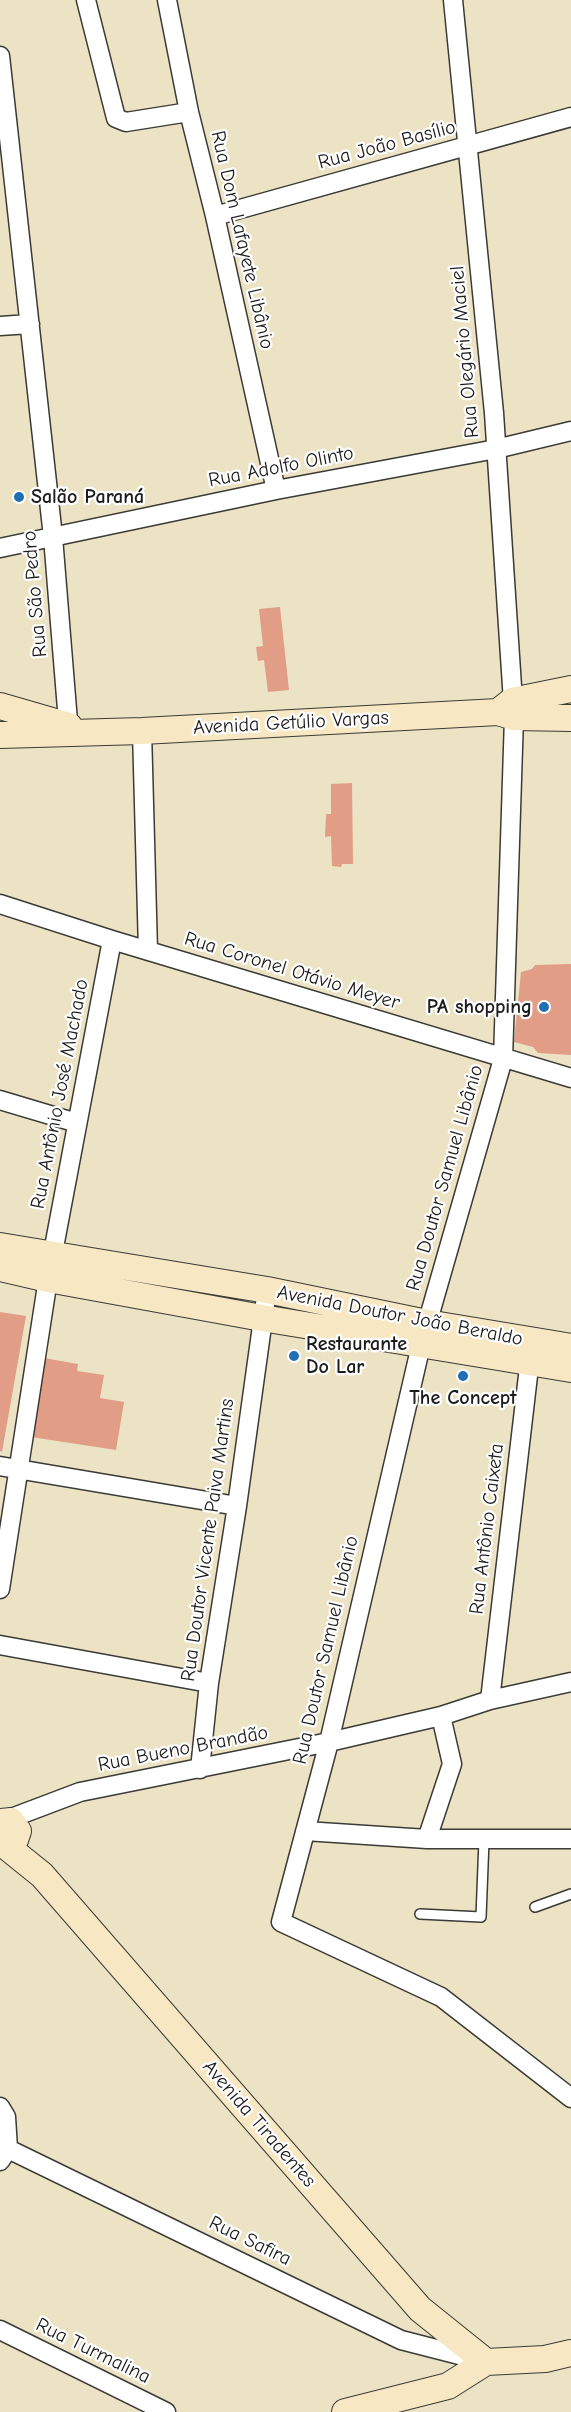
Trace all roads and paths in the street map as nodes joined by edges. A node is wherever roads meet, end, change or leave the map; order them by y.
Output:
1 (86, 0) edge
2 (167, 0) edge
3 (453, 0) edge
4 (0, 56) edge
5 (3, 105) edge
6 (189, 112) junction
7 (571, 117) edge
8 (469, 146) junction
9 (215, 216) junction
10 (30, 324) junction
11 (0, 326) edge
12 (571, 431) edge
13 (496, 449) junction
14 (276, 490) junction
15 (53, 537) junction
16 (0, 548) edge
17 (571, 689) edge
18 (0, 706) edge
19 (508, 710) junction
20 (571, 718) edge
21 (74, 730) junction
22 (142, 731) junction
23 (0, 735) edge
24 (0, 904) edge
25 (112, 940) junction
26 (148, 951) junction
27 (503, 1059) junction
28 (571, 1078) edge
29 (0, 1100) edge
30 (77, 1123) junction
31 (0, 1246) edge
32 (50, 1267) junction
33 (0, 1268) edge
34 (267, 1290) junction
35 (262, 1318) junction
36 (424, 1334) junction
37 (571, 1347) edge
38 (531, 1352) junction
39 (571, 1368) edge
40 (0, 1466) edge
41 (18, 1470) junction
42 (237, 1506) junction
43 (0, 1589) edge
44 (0, 1646) edge
45 (571, 1682) edge
46 (208, 1683) junction
47 (490, 1700) junction
48 (441, 1716) junction
49 (328, 1742) junction
50 (200, 1769) junction
51 (5, 1829) edge
52 (304, 1831) junction
53 (427, 1839) junction
54 (571, 1839) edge
55 (484, 1840) junction
56 (571, 1894) edge
57 (535, 1907) dead end
58 (420, 1914) dead end
59 (571, 2098) edge
60 (0, 2107) edge
61 (3, 2152) edge
62 (0, 2330) edge
63 (571, 2354) edge
64 (486, 2362) junction
65 (166, 2412) edge
66 (345, 2412) edge

1 - 6 street
2 - 6 street, Rua Dom Lafayete Libânio
3 - 8 street, Rua Olegário Maciel
4 - 5 street, Rua São Pedro
5 - 10 street, Rua São Pedro
6 - 9 street, Rua Dom Lafayete Libânio
7 - 8 street, Rua João Basílio
8 - 9 street, Rua João Basílio
8 - 13 street, Rua Olegário Maciel
9 - 14 street, Rua Dom Lafayete Libânio
10 - 11 street
10 - 15 street, Rua São Pedro
12 - 13 street, Rua Adolfo Olinto
13 - 14 street, Rua Adolfo Olinto
13 - 19 street, Rua Olegário Maciel
14 - 15 street, Rua Adolfo Olinto
15 - 16 street, Rua Adolfo Olinto
15 - 21 street, Rua São Pedro
17 - 19 street, Avenida Getúlio Vargas
18 - 21 street
19 - 20 street, Avenida Getúlio Vargas
19 - 22 street, Avenida Getúlio Vargas
19 - 27 street, Rua Doutor Samuel Libânio
21 - 22 street, Avenida Getúlio Vargas
21 - 23 street, Avenida Getúlio Vargas
22 - 26 street
24 - 25 street, Rua Coronel Otávio Meyer
25 - 26 street, Rua Coronel Otávio Meyer
25 - 30 street, Rua Antônio José Machado
26 - 27 street, Rua Coronel Otávio Meyer
27 - 28 street, Rua Coronel Otávio Meyer
27 - 36 street, Rua Doutor Samuel Libânio
29 - 30 street
30 - 32 street, Rua Antônio José Machado
31 - 32 street, Avenida Doutor João Beraldo
32 - 33 street, Avenida Doutor João Beraldo
32 - 34 street, Avenida Doutor João Beraldo
32 - 35 street, Avenida Doutor João Beraldo
32 - 41 street, Rua Antônio José Machado
34 - 35 street, Avenida Doutor João Beraldo
34 - 36 street, Avenida Doutor João Beraldo
35 - 36 street, Avenida Doutor João Beraldo
35 - 42 street, Rua Doutor Vicente Paiva Martins
36 - 38 street, Avenida Doutor João Beraldo
36 - 49 street, Rua Doutor Samuel Libânio
37 - 38 street, Avenida Doutor João Beraldo
38 - 39 street, Avenida Doutor João Beraldo
38 - 47 street, Rua Antônio Caixeta
40 - 41 street
41 - 42 street
41 - 43 street, Rua Antônio José Machado
42 - 46 street, Rua Doutor Vicente Paiva Martins
44 - 46 street
45 - 47 street, Rua Bueno Brandão
46 - 50 street, Rua Doutor Vicente Paiva Martins
47 - 48 street, Rua Bueno Brandão
48 - 49 street, Rua Bueno Brandão
48 - 53 street
49 - 50 street, Rua Bueno Brandão
49 - 52 street, Rua Doutor Samuel Libânio
50 - 51 street, Rua Bueno Brandão
51 - 64 street, Avenida Tiradentes
52 - 53 street
52 - 59 street, Rua Doutor Samuel Libânio
53 - 55 street
54 - 55 street
55 - 58 lane
56 - 57 lane
60 - 61 street
61 - 64 street, Rua Safira
62 - 65 street, Rua Turmalina
63 - 64 street
64 - 66 street

